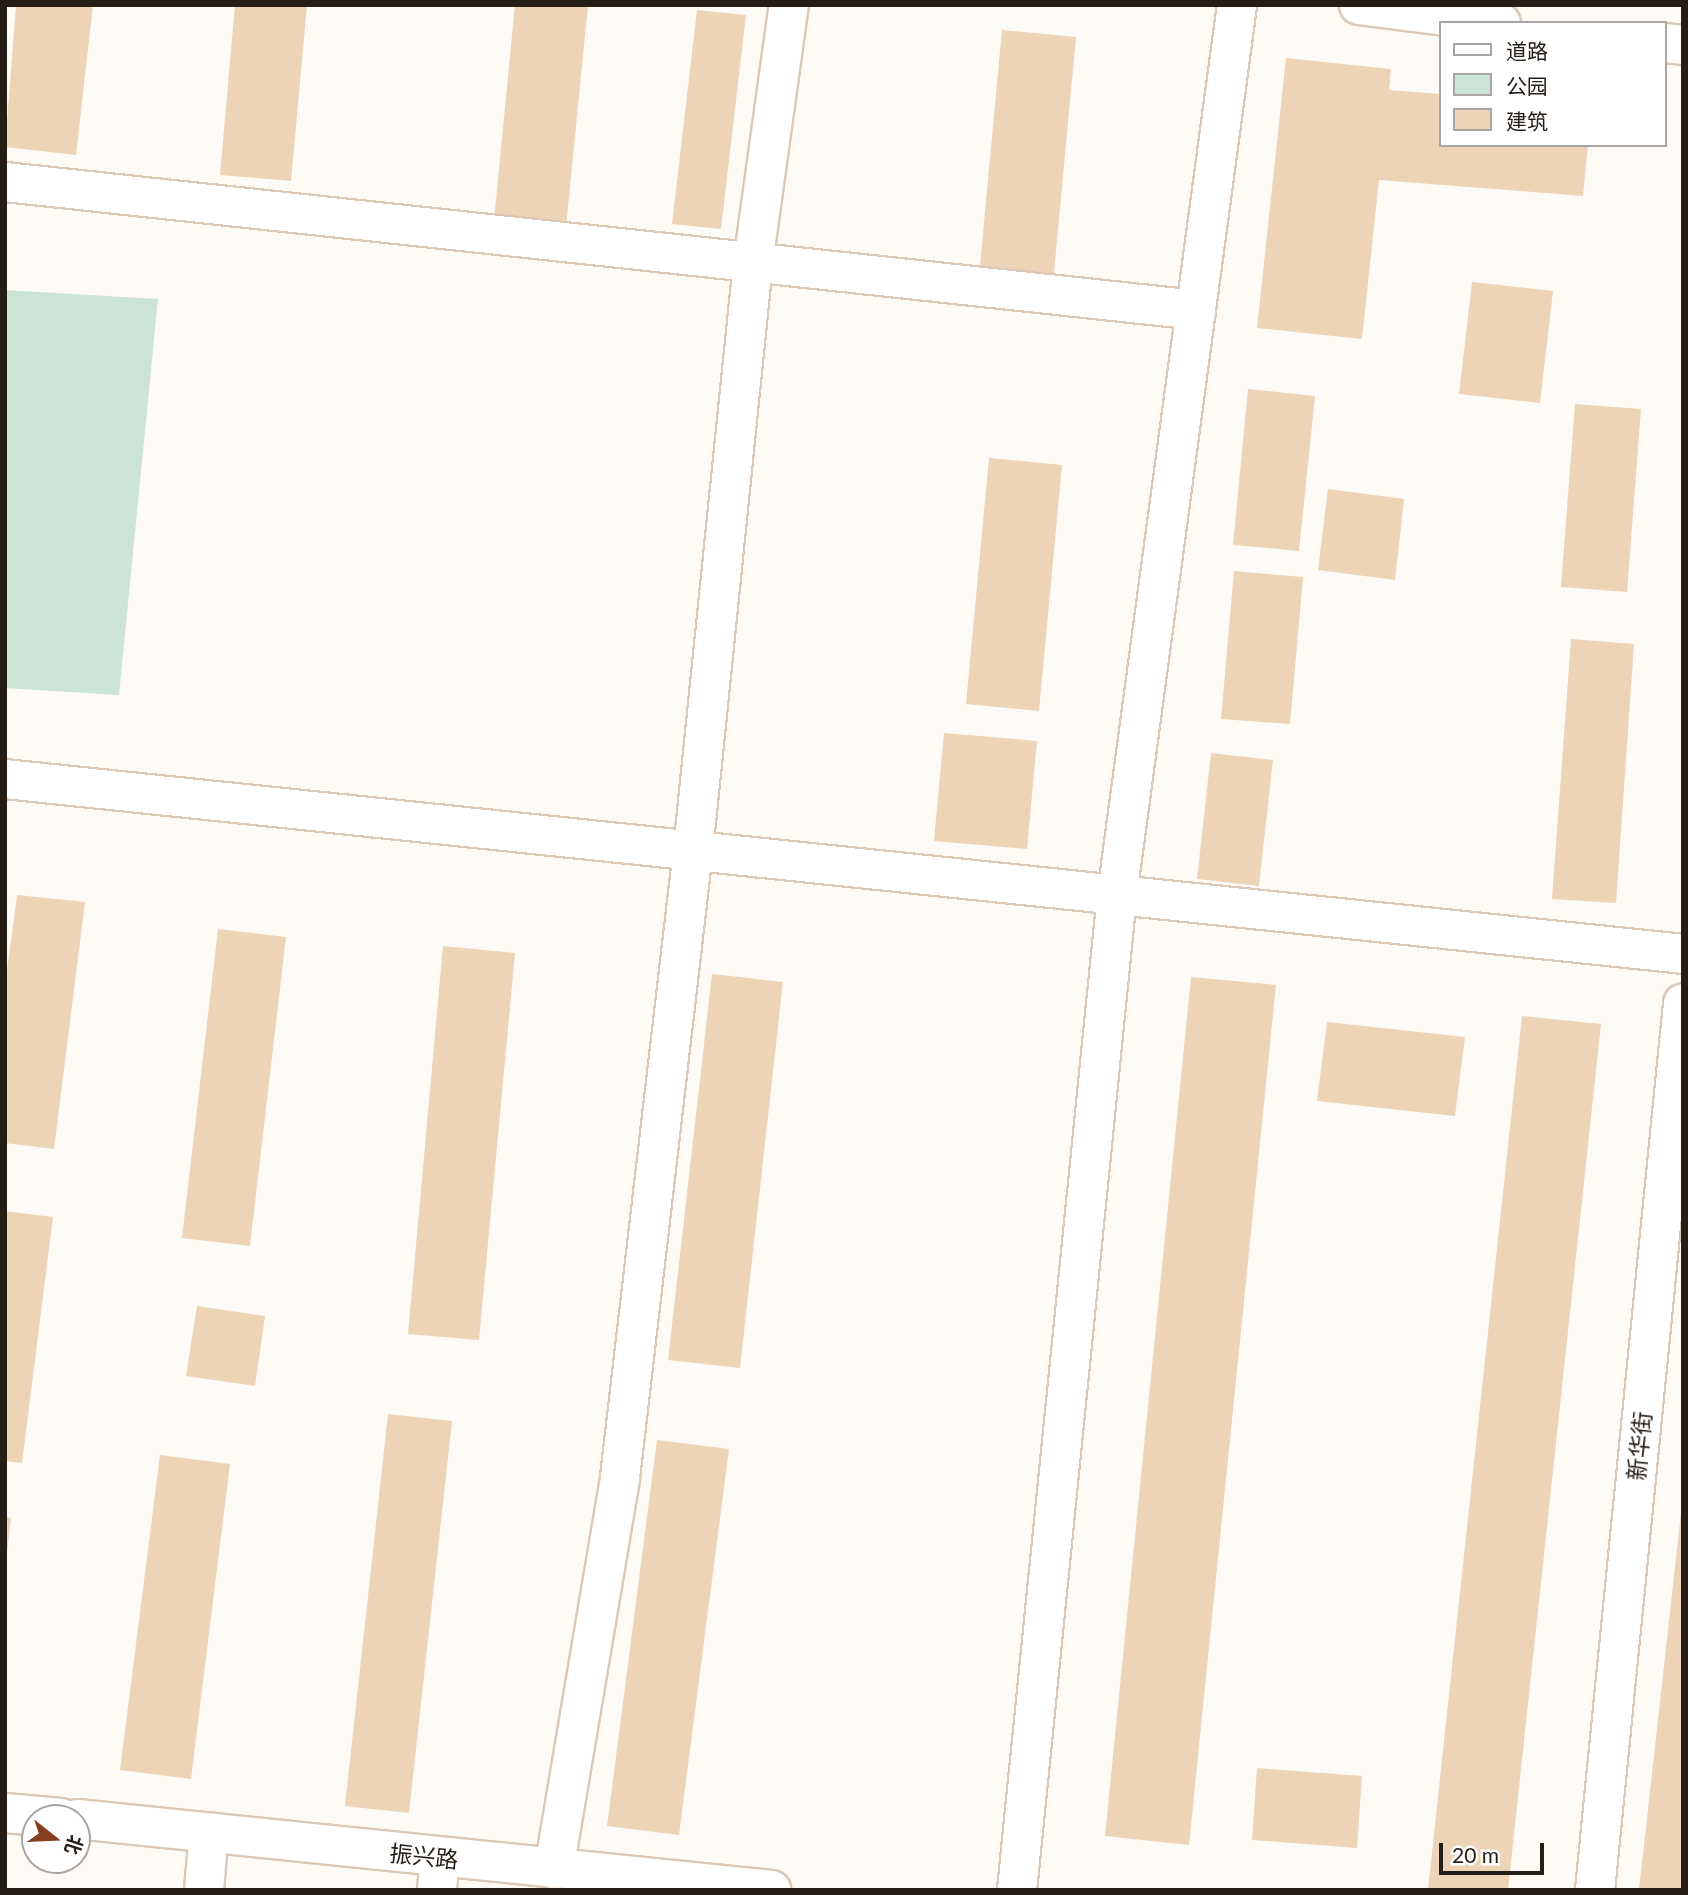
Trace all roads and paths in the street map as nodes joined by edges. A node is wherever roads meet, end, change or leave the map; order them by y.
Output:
1 (789, 5) edge
2 (1237, 5) edge
3 (1359, 5) edge
4 (1485, 21) edge
5 (5, 183) edge
6 (753, 263) junction
7 (1196, 310) junction
8 (5, 779) edge
9 (693, 851) junction
10 (1117, 895) junction
11 (1683, 954) edge
12 (1683, 1003) edge
13 (1675, 1170) edge
14 (91, 1820) edge
15 (209, 1832) junction
16 (554, 1868) junction
17 (439, 1874) edge
18 (204, 1890) edge
19 (771, 1890) edge
20 (1017, 1890) edge
21 (1595, 1890) edge

1 - 6 street
2 - 7 street
3 - 4 street
5 - 6 street
6 - 7 street
6 - 9 street
7 - 10 street
8 - 9 street
9 - 10 street
9 - 16 street
10 - 11 street
10 - 20 street
12 - 13 street, 新华街
13 - 21 street, 新华街
14 - 15 street, 振兴路
15 - 17 street, 振兴路
15 - 18 street
16 - 17 street, 振兴路
16 - 19 street, 振兴路

